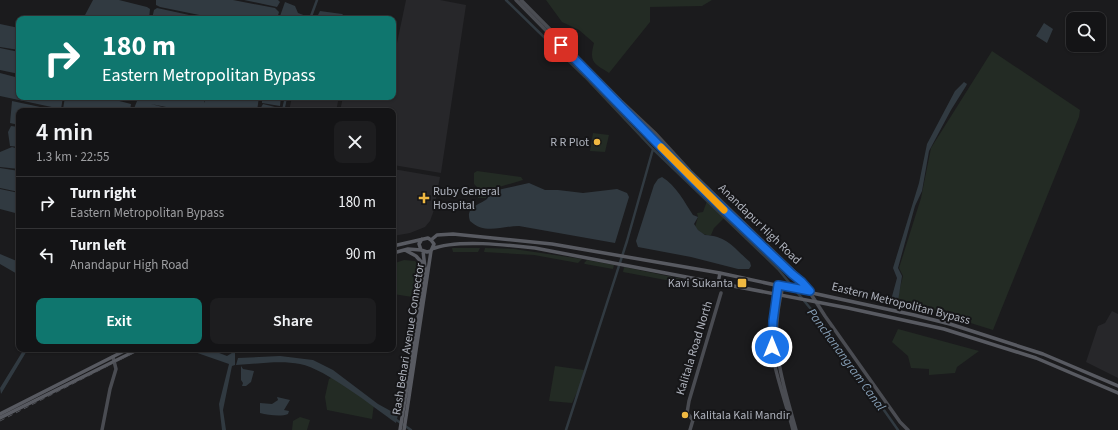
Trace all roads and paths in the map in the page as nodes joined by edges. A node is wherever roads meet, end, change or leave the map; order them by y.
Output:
1 (516, 0) edge
2 (521, 0) edge
3 (422, 239) junction
4 (431, 240) junction
5 (396, 245) edge
6 (405, 250) junction
7 (422, 250) junction
8 (432, 250) junction
9 (396, 252) edge
10 (425, 268) junction
11 (720, 273) junction
12 (802, 282) junction
13 (718, 283) junction
14 (783, 286) junction
15 (808, 291) junction
16 (721, 293) dead end
17 (779, 295) junction
18 (815, 302) junction
19 (124, 352) edge
20 (132, 352) edge
21 (115, 359) junction
22 (1118, 386) edge
23 (1118, 393) edge
24 (0, 414) edge
25 (0, 418) edge
26 (404, 418) junction
27 (102, 430) edge
28 (401, 430) edge
29 (690, 430) edge
30 (793, 430) edge
31 (796, 430) edge
32 (908, 430) edge

1 - 12 main road, Anandapur High Road
2 - 12 main road, Anandapur High Road
3 - 4 main road
3 - 5 main road
3 - 7 main road
4 - 8 main road
4 - 11 main road, Eastern Metropolitan Bypass
6 - 7 main road
6 - 9 main road
6 - 10 main road
7 - 8 main road
7 - 10 main road
8 - 13 main road, Eastern Metropolitan Bypass
8 - 26 main road, Rash Behari Avenue Connector
10 - 26 main road
11 - 13 main road
11 - 14 main road, Eastern Metropolitan Bypass
12 - 15 main road
13 - 17 main road, Eastern Metropolitan Bypass
14 - 15 main road, Eastern Metropolitan Bypass
14 - 17 main road
15 - 18 main road
15 - 22 main road, Eastern Metropolitan Bypass
16 - 29 main road, Kalitala Road North
17 - 18 main road, Eastern Metropolitan Bypass
17 - 30 main road
17 - 31 main road
18 - 23 main road, Eastern Metropolitan Bypass
18 - 32 main road
19 - 21 main road
20 - 21 main road
21 - 24 main road
21 - 25 main road
21 - 27 main road
26 - 28 main road, Rash Behari Avenue Connector

